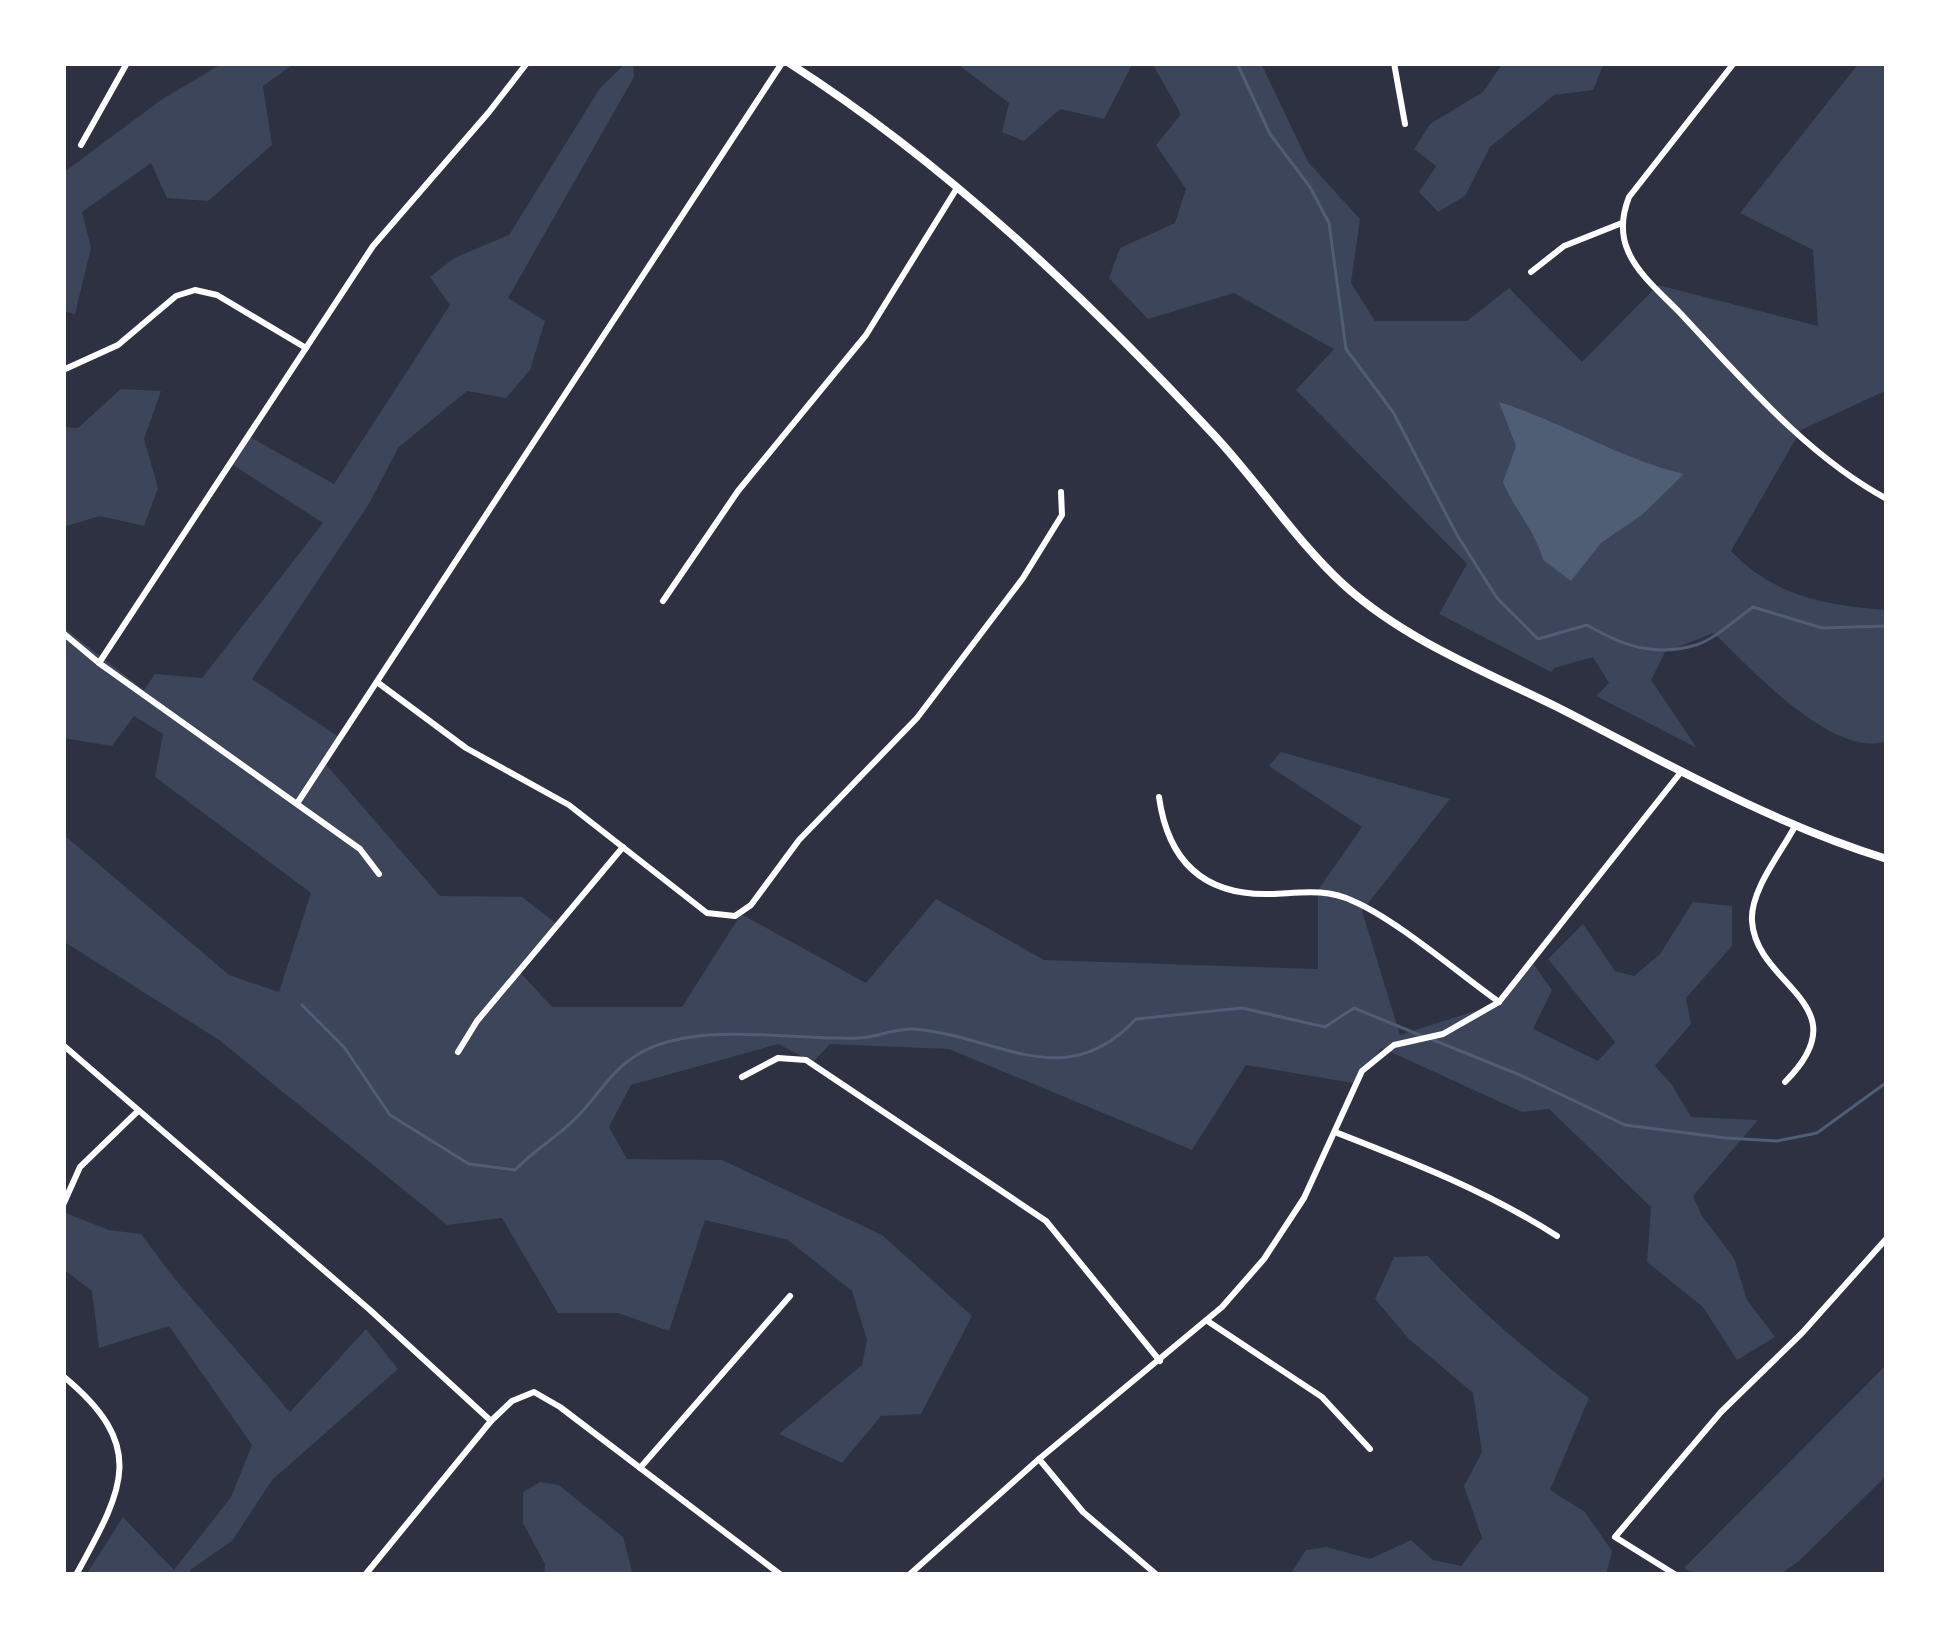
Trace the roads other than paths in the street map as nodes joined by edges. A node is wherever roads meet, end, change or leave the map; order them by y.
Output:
1 (127, 63) edge
2 (526, 63) edge
3 (786, 63) edge
4 (1394, 63) edge
5 (1734, 63) edge
6 (1405, 124) dead end
7 (81, 145) dead end
8 (957, 188) junction
9 (1622, 223) junction
10 (1531, 272) dead end
11 (305, 348) junction
12 (63, 370) edge
13 (1061, 492) dead end
14 (1887, 499) edge
15 (663, 601) dead end
16 (63, 633) edge
17 (99, 663) junction
18 (376, 682) junction
19 (1681, 772) junction
20 (1159, 797) dead end
21 (298, 802) junction
22 (1794, 828) junction
23 (623, 847) junction
24 (1887, 859) edge
25 (379, 874) dead end
26 (1499, 1002) junction
27 (63, 1045) edge
28 (458, 1052) dead end
29 (742, 1077) dead end
30 (1785, 1082) dead end
31 (138, 1111) junction
32 (1335, 1132) junction
33 (63, 1205) edge
34 (1557, 1236) dead end
35 (1887, 1238) edge
36 (790, 1296) dead end
37 (1208, 1321) junction
38 (1160, 1361) junction
39 (63, 1376) edge
40 (490, 1421) junction
41 (1370, 1449) dead end
42 (1039, 1459) junction
43 (640, 1468) junction
44 (76, 1575) edge
45 (365, 1575) edge
46 (781, 1575) edge
47 (909, 1575) edge
48 (1157, 1575) edge
49 (1676, 1575) edge

1 - 7 street
2 - 11 street
3 - 8 street
3 - 18 street
4 - 6 street
5 - 9 street
8 - 15 street
8 - 19 street
9 - 10 street
9 - 14 street
11 - 12 street
11 - 17 street
13 - 23 street
16 - 17 street
17 - 21 street
18 - 21 street
18 - 23 street
19 - 22 street
19 - 26 street
20 - 26 street
21 - 25 street
22 - 24 street
22 - 30 street
23 - 28 street
26 - 32 street
27 - 31 street
29 - 38 street
31 - 33 street
31 - 40 street
32 - 34 street
32 - 37 street
35 - 49 street
36 - 43 street
37 - 38 street
37 - 41 street
38 - 42 street
39 - 44 street
40 - 43 street
40 - 45 street
42 - 47 street
42 - 48 street
43 - 46 street

